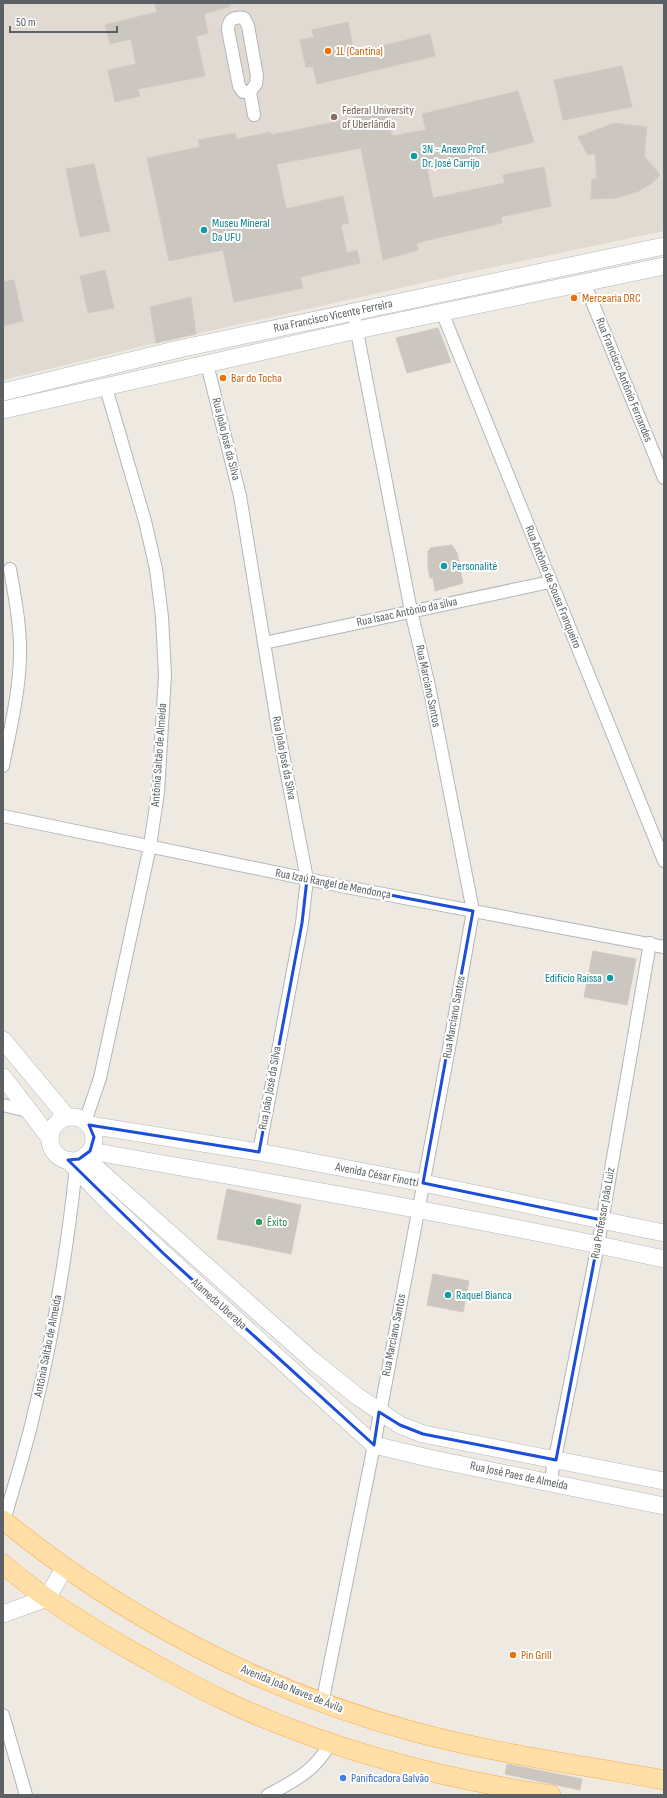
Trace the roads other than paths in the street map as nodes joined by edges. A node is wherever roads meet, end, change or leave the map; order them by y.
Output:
1 (250, 92) junction
2 (254, 115) dead end
3 (664, 246) edge
4 (664, 266) edge
5 (584, 282) junction
6 (353, 311) junction
7 (442, 312) junction
8 (357, 330) junction
9 (207, 364) junction
10 (106, 388) junction
11 (3, 392) edge
12 (3, 410) edge
13 (664, 478) edge
14 (10, 569) dead end
15 (550, 582) junction
16 (412, 611) junction
17 (264, 643) junction
18 (3, 766) edge
19 (3, 816) edge
20 (150, 846) junction
21 (664, 861) edge
22 (307, 879) junction
23 (473, 911) junction
24 (650, 943) junction
25 (664, 946) edge
26 (3, 1040) edge
27 (3, 1077) edge
28 (3, 1105) edge
29 (31, 1112) junction
30 (67, 1118) junction
31 (87, 1123) junction
32 (50, 1138) junction
33 (259, 1152) junction
34 (80, 1159) junction
35 (423, 1183) junction
36 (418, 1210) junction
37 (602, 1220) junction
38 (664, 1232) edge
39 (598, 1245) junction
40 (664, 1259) edge
41 (379, 1412) junction
42 (374, 1445) junction
43 (556, 1460) junction
44 (664, 1481) edge
45 (550, 1483) junction
46 (664, 1506) edge
47 (4, 1520) edge
48 (3, 1564) edge
49 (66, 1567) junction
50 (47, 1598) junction
51 (3, 1614) edge
52 (322, 1704) junction
53 (3, 1715) edge
54 (331, 1742) junction
55 (664, 1780) edge
56 (26, 1795) edge
57 (268, 1795) edge
58 (546, 1795) edge

1 - 1 street
1 - 2 street
3 - 6 main road, Rua Francisco Vicente Ferreira
4 - 5 main road, Rua Francisco Vicente Ferreira
5 - 7 main road, Rua Francisco Vicente Ferreira
5 - 13 street, Rua Francisco Antônio Fernandes
6 - 8 street, Rua Marciano Santos
6 - 11 main road, Rua Francisco Vicente Ferreira
7 - 8 main road, Rua Francisco Vicente Ferreira
7 - 15 street, Rua Antônio de Sousa Franqueiro
8 - 9 main road, Rua Francisco Vicente Ferreira
8 - 16 street, Rua Marciano Santos
9 - 10 main road, Rua Francisco Vicente Ferreira
9 - 17 street, Rua João José da Silva
10 - 12 main road, Rua Francisco Vicente Ferreira
10 - 20 street, Antônia Saltão de Almeida
14 - 18 street
15 - 16 street, Rua Isaac Antônio da silva
15 - 21 street, Rua Antônio de Sousa Franqueiro
16 - 17 street, Rua Isaac Antônio da silva
16 - 23 street, Rua Marciano Santos
17 - 22 street, Rua João José da Silva
19 - 20 street, Rua Izaú Rangel de Mendonça
20 - 22 street, Rua Izaú Rangel de Mendonça
20 - 31 street, Antônia Saltão de Almeida
22 - 23 street, Rua Izaú Rangel de Mendonça
22 - 33 street, Rua João José da Silva
23 - 24 street, Rua Izaú Rangel de Mendonça
23 - 35 street, Rua Marciano Santos
24 - 25 street, Rua Izaú Rangel de Mendonça
24 - 37 street, Rua Professor João Luiz
26 - 30 main road
27 - 29 main road, Alameda Uberaba
28 - 29 street
29 - 32 main road, Alameda Uberaba
30 - 31 main road
30 - 32 main road
31 - 33 main road, Avenida César Finotti
31 - 34 main road
32 - 34 main road, Alameda Uberaba
33 - 35 main road, Avenida César Finotti
34 - 36 main road
34 - 41 main road, Alameda Uberaba
34 - 42 main road, Alameda Uberaba
34 - 47 street, Antônia Saltão de Almeida
35 - 36 street, Rua Marciano Santos
35 - 37 main road, Avenida César Finotti
36 - 39 main road
36 - 41 street, Rua Marciano Santos
37 - 38 main road, Avenida César Finotti
37 - 39 street, Rua Professor João Luiz
39 - 40 main road
39 - 43 street, Rua Professor João Luiz
41 - 42 street, Rua Marciano Santos
41 - 43 main road, Rua José Paes de Almeida
42 - 45 main road, Rua José Paes de Almeida
42 - 52 street, Rua Marciano Santos
43 - 44 main road, Rua José Paes de Almeida
43 - 45 street, Rua Professor João Luiz
45 - 46 main road, Rua José Paes de Almeida
47 - 49 main road, Avenida João Naves de Ávila
48 - 50 main road
49 - 50 main road
49 - 52 main road, Avenida João Naves de Ávila
50 - 51 main road
50 - 54 main road
52 - 55 main road, Avenida João Naves de Ávila
53 - 56 street
54 - 57 street
54 - 58 main road

